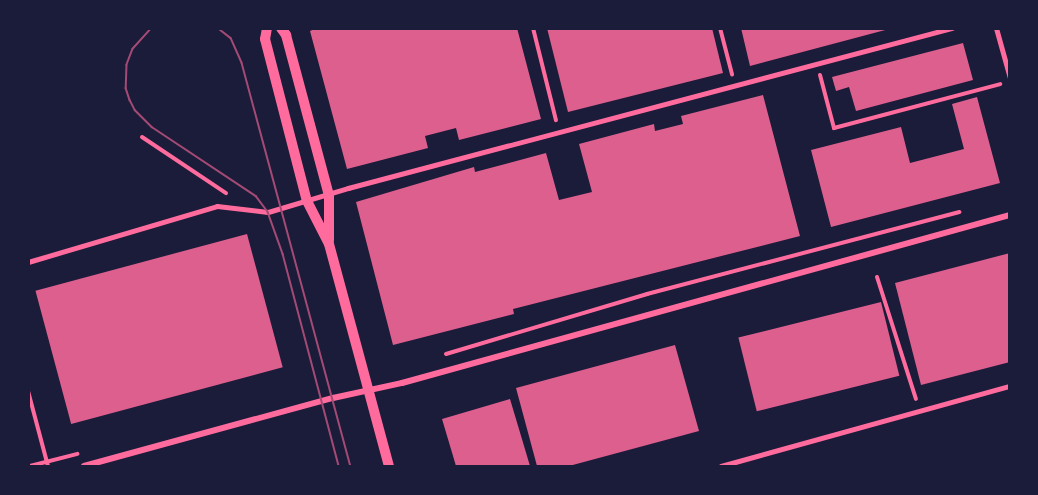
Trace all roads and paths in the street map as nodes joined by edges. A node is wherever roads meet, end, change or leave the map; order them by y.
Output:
1 (267, 28) edge
2 (281, 28) edge
3 (533, 28) edge
4 (720, 28) edge
5 (952, 28) edge
6 (996, 28) edge
7 (818, 64) junction
8 (1010, 80) edge
9 (735, 86) junction
10 (559, 132) junction
11 (142, 137) dead end
12 (329, 195) junction
13 (307, 201) junction
14 (970, 209) dead end
15 (251, 210) junction
16 (1010, 214) edge
17 (329, 244) junction
18 (28, 262) edge
19 (878, 277) dead end
20 (440, 355) dead end
21 (1010, 386) edge
22 (28, 391) edge
23 (368, 391) junction
24 (920, 411) junction
25 (48, 466) edge
26 (84, 466) edge
27 (389, 466) edge
28 (721, 466) edge

1 - 13 street
2 - 12 street
3 - 10 path
4 - 9 path
5 - 7 street
6 - 8 street
7 - 8 path
7 - 9 street
9 - 10 street
10 - 12 street
11 - 15 path
12 - 13 street
12 - 17 street
13 - 15 street
13 - 17 street
14 - 20 path
15 - 18 street
16 - 23 street
17 - 23 street
19 - 24 path
21 - 24 lane
22 - 25 path
23 - 26 street
23 - 27 street
24 - 28 lane

